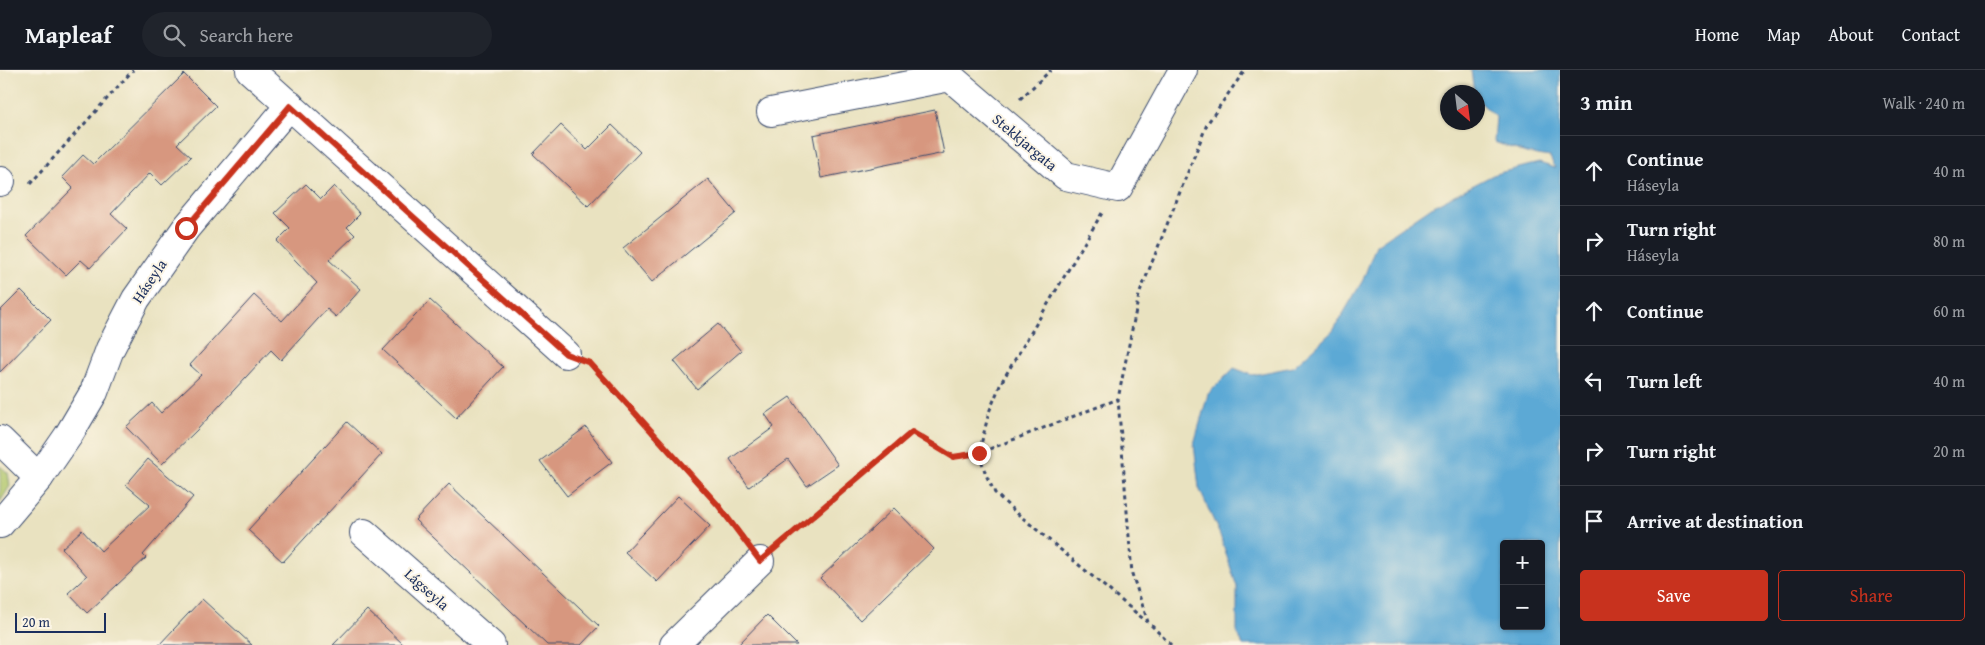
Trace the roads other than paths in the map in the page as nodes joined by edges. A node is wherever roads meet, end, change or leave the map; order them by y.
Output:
1 (250, 70) edge
2 (1183, 70) edge
3 (892, 78) edge
4 (290, 106) junction
5 (771, 112) dead end
6 (566, 354) road end
7 (0, 440) edge
8 (39, 478) junction
9 (0, 524) edge
10 (364, 533) dead end
11 (760, 561) road end
12 (490, 645) edge
13 (674, 645) edge

1 - 4 street
2 - 3 street, Stekkjargata
3 - 5 street, Stekkjargata
4 - 6 street
4 - 8 street, Háseyla
7 - 8 street
8 - 9 street, Háseyla
10 - 12 street, Lágseyla
11 - 13 street

